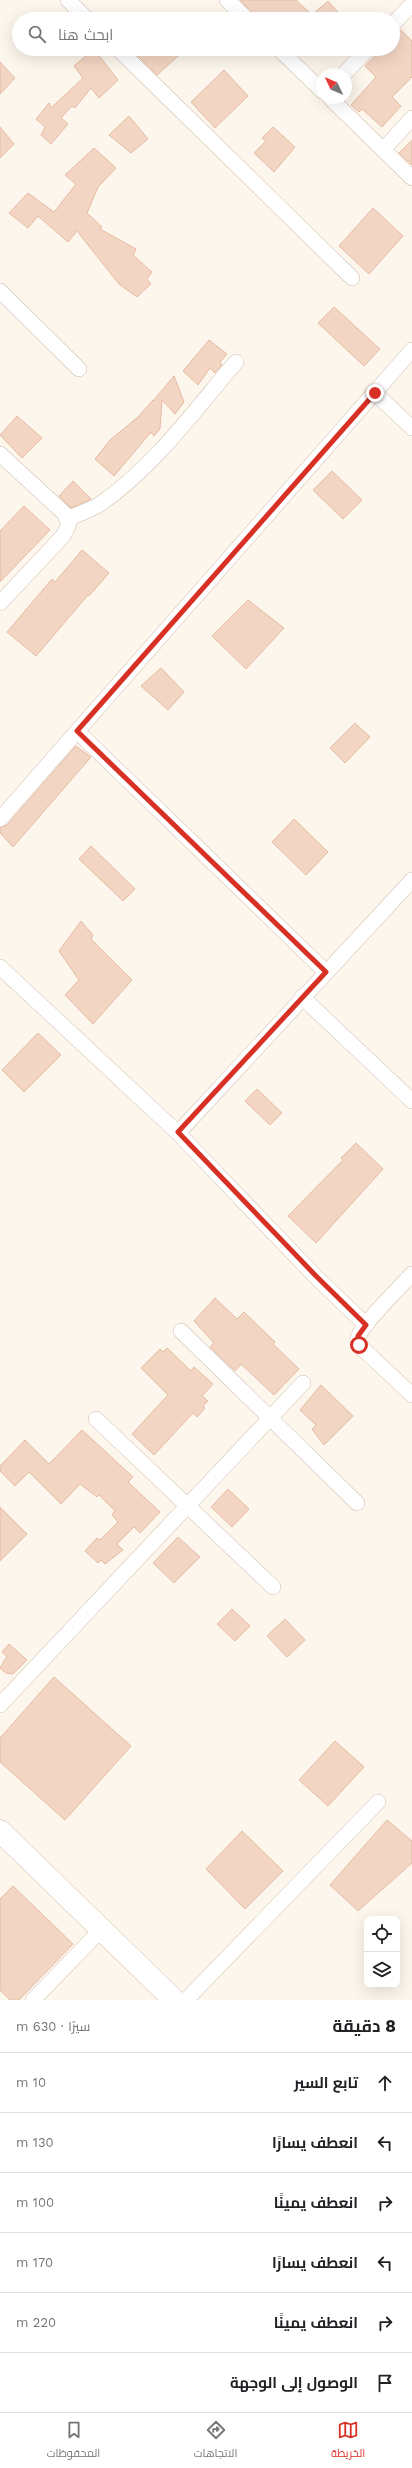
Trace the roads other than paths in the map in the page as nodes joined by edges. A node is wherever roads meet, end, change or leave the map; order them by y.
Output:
1 (68, 0) edge
2 (227, 0) edge
3 (412, 4) edge
4 (80, 12) edge
5 (240, 12) edge
6 (400, 17) edge
7 (125, 56) edge
8 (285, 56) edge
9 (361, 56) edge
10 (350, 68) edge
11 (316, 85) edge
12 (336, 104) edge
13 (412, 118) edge
14 (383, 150) junction
15 (412, 178) edge
16 (352, 278) dead end
17 (0, 292) edge
18 (412, 350) edge
19 (236, 362) dead end
20 (79, 369) dead end
21 (375, 393) junction
22 (412, 428) edge
23 (0, 454) edge
24 (67, 519) junction
25 (0, 603) edge
26 (77, 731) junction
27 (0, 818) edge
28 (412, 880) edge
29 (0, 967) edge
30 (326, 972) junction
31 (302, 997) junction
32 (412, 1101) edge
33 (178, 1132) junction
34 (412, 1274) edge
35 (366, 1325) junction
36 (181, 1331) dead end
37 (303, 1383) dead end
38 (412, 1394) edge
39 (270, 1418) junction
40 (96, 1419) dead end
41 (357, 1503) dead end
42 (188, 1505) junction
43 (273, 1587) dead end
44 (0, 1705) edge
45 (378, 1802) dead end
46 (0, 1831) edge
47 (101, 1930) junction
48 (33, 2000) edge
49 (174, 2000) edge
50 (186, 2000) edge

1 - 4 street
2 - 5 street
3 - 6 street
7 - 16 street
8 - 11 street
9 - 10 street
12 - 14 street
13 - 14 street
14 - 15 street
17 - 20 street
18 - 21 street
19 - 24 street
21 - 22 street
21 - 26 street
23 - 24 street
24 - 25 street
26 - 27 street
26 - 30 street
28 - 30 street
29 - 33 street
30 - 31 street
31 - 32 street
31 - 33 street
33 - 35 street
34 - 35 street
35 - 38 street
36 - 39 street
37 - 39 street
39 - 41 street
39 - 42 street
40 - 42 street
42 - 43 street
42 - 44 street
45 - 50 street
46 - 47 main road
47 - 48 street
47 - 49 main road

